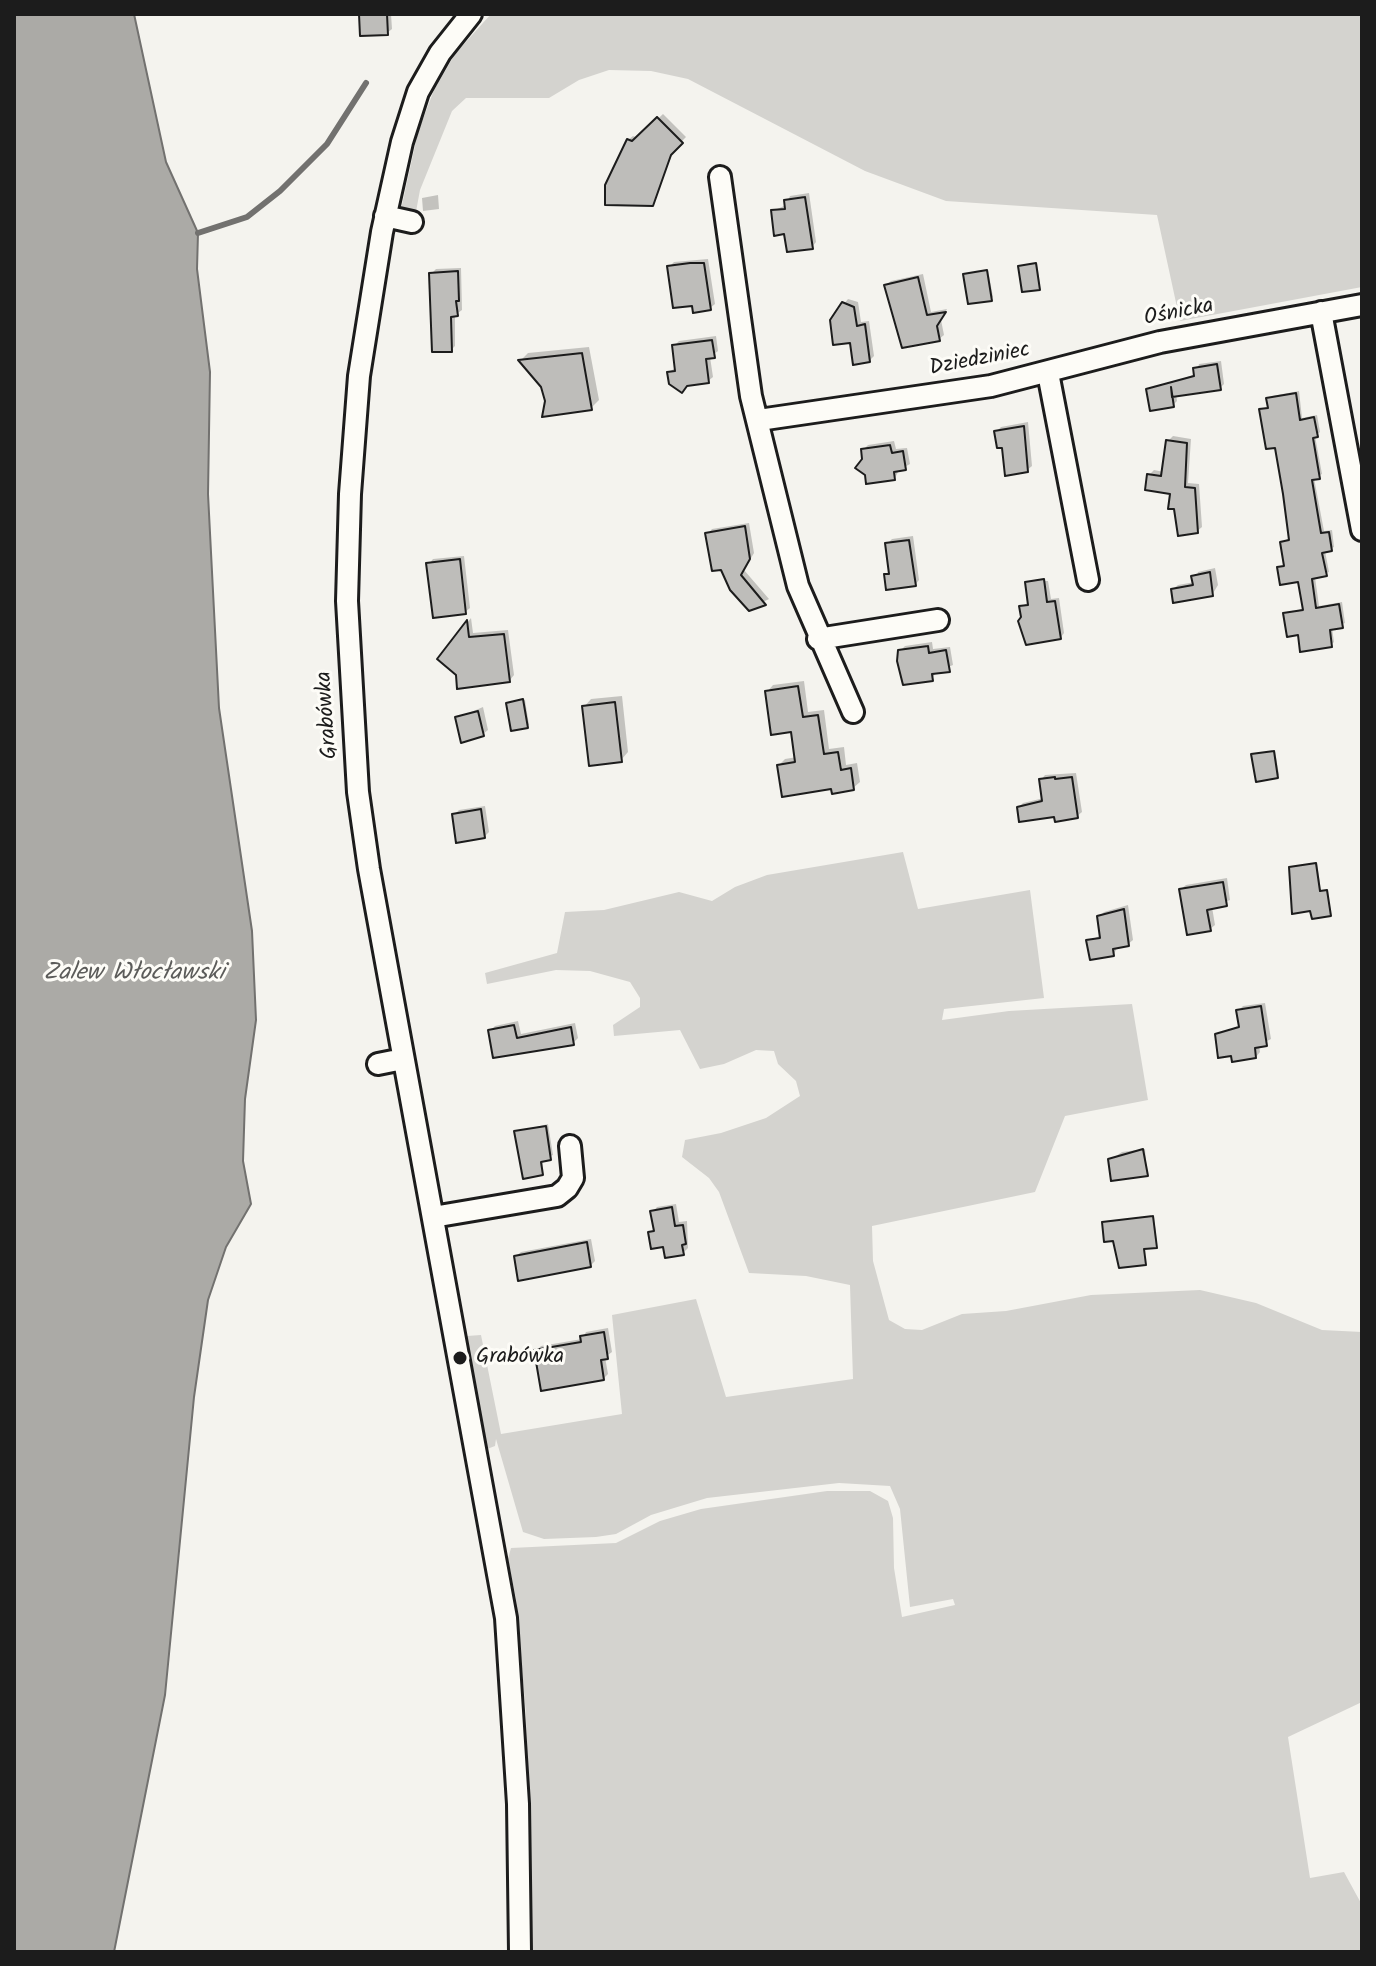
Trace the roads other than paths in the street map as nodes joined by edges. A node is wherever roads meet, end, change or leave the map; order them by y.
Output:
1 (471, 14) edge
2 (720, 177) dead end
3 (385, 216) junction
4 (412, 222) dead end
5 (1362, 305) edge
6 (1321, 312) junction
7 (1048, 373) junction
8 (759, 420) junction
9 (1362, 530) edge
10 (1088, 580) dead end
11 (938, 620) dead end
12 (818, 639) junction
13 (853, 712) dead end
14 (403, 1059) junction
15 (378, 1064) dead end
16 (570, 1146) dead end
17 (433, 1217) junction
18 (520, 1952) edge

1 - 3 street, Grabówka
2 - 8 street
3 - 4 street
3 - 14 street, Grabówka
5 - 6 street, Ośnicka
6 - 7 street, Ośnicka
6 - 9 street
7 - 8 street, Dziedziniec
7 - 10 street, Dziedziniec
8 - 12 street
11 - 12 street
12 - 13 street
14 - 15 street
14 - 17 street, Grabówka
16 - 17 street
17 - 18 street, Grabówka

